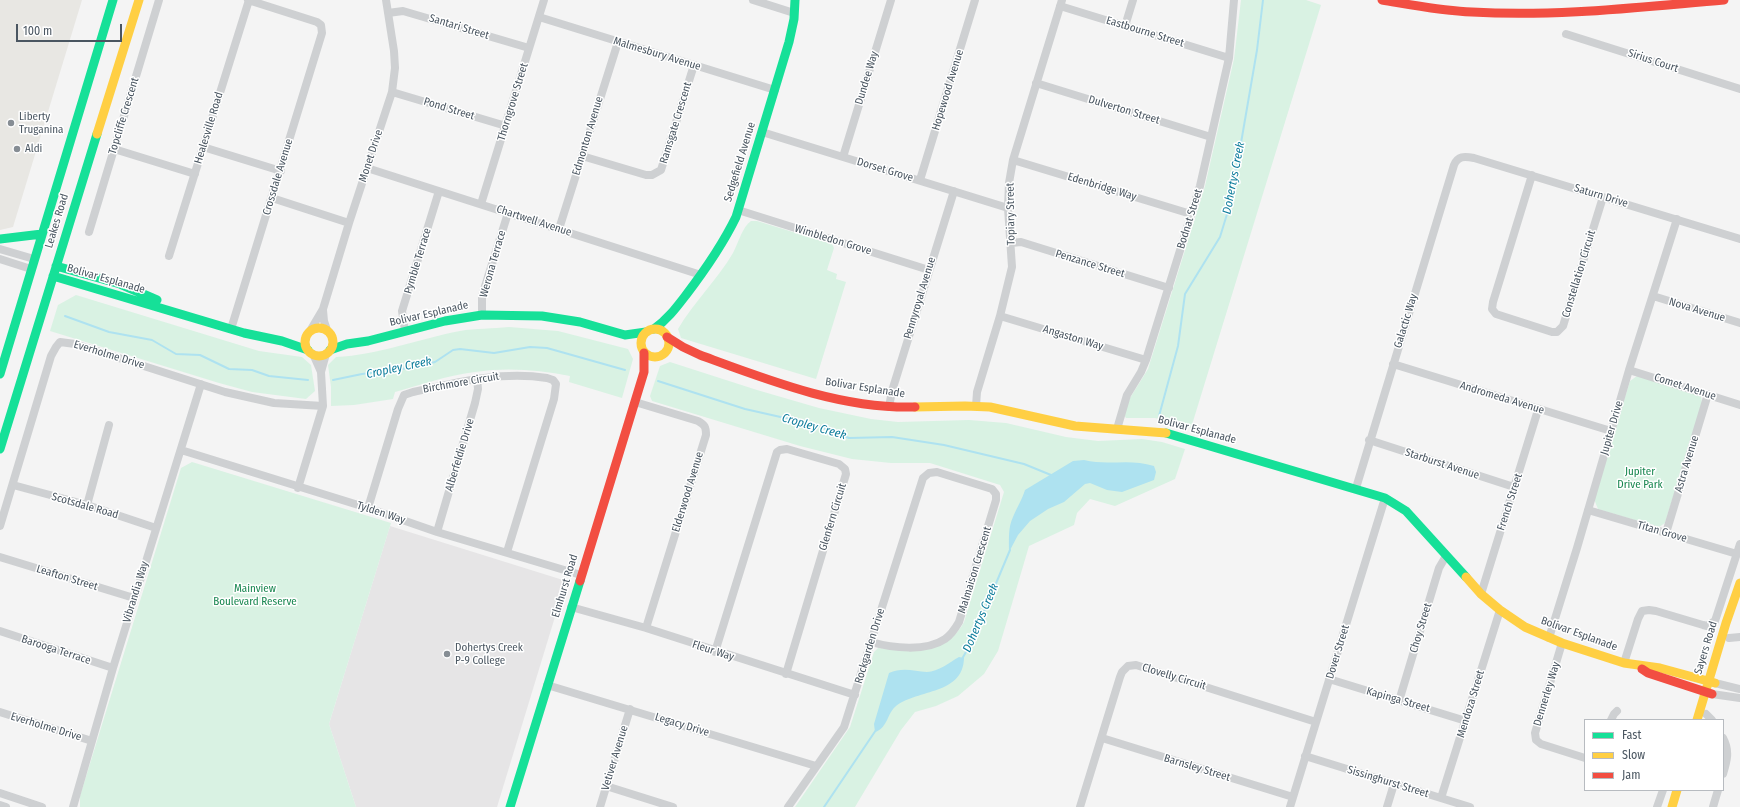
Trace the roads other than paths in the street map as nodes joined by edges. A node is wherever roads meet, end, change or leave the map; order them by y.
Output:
1 (113, 0) edge
2 (139, 0) edge
3 (159, 0) edge
4 (248, 0) edge
5 (386, 0) edge
6 (544, 0) edge
7 (753, 0) edge
8 (795, 0) edge
9 (891, 0) edge
10 (975, 0) edge
11 (1133, 0) edge
12 (1234, 0) edge
13 (1382, 0) edge
14 (1481, 0) edge
15 (1724, 0) edge
16 (1492, 2) dead end
17 (1061, 3) edge
18 (388, 13) junction
19 (794, 13) junction
20 (1479, 13) junction
21 (1490, 13) junction
22 (539, 17) junction
23 (1125, 26) junction
24 (1566, 34) dead end
25 (618, 42) junction
26 (529, 48) junction
27 (1229, 58) junction
28 (694, 65) junction
29 (1036, 83) junction
30 (1740, 89) edge
31 (775, 90) junction
32 (392, 92) junction
33 (506, 126) junction
34 (762, 132) junction
35 (1211, 136) junction
36 (204, 147) junction
37 (114, 149) junction
38 (582, 156) junction
39 (1462, 156) joint
40 (843, 157) junction
41 (1013, 160) junction
42 (367, 168) junction
43 (280, 171) junction
44 (195, 174) junction
45 (1532, 175) junction
46 (920, 180) junction
47 (440, 191) junction
48 (954, 191) junction
49 (1603, 197) junction
50 (272, 198) junction
51 (481, 204) junction
52 (1008, 208) junction
53 (738, 210) junction
54 (508, 213) junction
55 (1191, 214) junction
56 (1677, 219) junction
57 (349, 223) junction
58 (558, 229) junction
59 (89, 232) dead end
60 (42, 234) junction
61 (0, 239) edge
62 (1740, 239) edge
63 (1012, 243) junction
64 (0, 249) edge
65 (169, 256) dead end
66 (0, 260) edge
67 (45, 262) junction
68 (929, 270) junction
69 (42, 273) junction
70 (701, 275) junction
71 (1169, 288) junction
72 (1653, 296) junction
73 (323, 309) junction
74 (482, 315) junction
75 (670, 315) junction
76 (1000, 316) junction
77 (198, 318) junction
78 (1740, 323) edge
79 (231, 329) junction
80 (310, 331) junction
81 (328, 331) junction
82 (405, 331) junction
83 (650, 331) junction
84 (624, 334) junction
85 (667, 336) junction
86 (282, 341) junction
87 (357, 342) junction
88 (643, 350) junction
89 (310, 352) junction
90 (328, 352) junction
91 (695, 353) junction
92 (660, 356) junction
93 (1146, 360) junction
94 (1393, 364) junction
95 (1629, 370) junction
96 (321, 372) junction
97 (644, 372) junction
98 (0, 374) edge
99 (477, 378) junction
100 (201, 384) junction
101 (1708, 394) junction
102 (635, 402) junction
103 (1740, 405) edge
104 (323, 406) junction
105 (976, 406) junction
106 (889, 407) junction
107 (1538, 410) junction
108 (109, 425) dead end
109 (1117, 429) junction
110 (1611, 431) junction
111 (1369, 440) junction
112 (0, 449) edge
113 (180, 450) junction
114 (928, 473) joint
115 (13, 485) junction
116 (1514, 487) junction
117 (298, 488) junction
118 (1356, 488) junction
119 (1385, 498) junction
120 (87, 505) junction
121 (368, 508) junction
122 (1588, 510) junction
123 (0, 526) edge
124 (156, 528) junction
125 (437, 532) junction
126 (1666, 533) junction
127 (1740, 544) edge
128 (507, 552) junction
129 (1737, 554) junction
130 (1446, 556) junction
131 (0, 558) edge
132 (581, 575) junction
133 (1740, 583) edge
134 (1481, 594) junction
135 (134, 598) junction
136 (1740, 604) edge
137 (572, 607) junction
138 (1500, 610) junction
139 (1719, 612) junction
140 (1730, 624) junction
141 (646, 628) junction
142 (0, 631) edge
143 (1740, 637) edge
144 (1549, 638) junction
145 (1729, 638) junction
146 (871, 642) junction
147 (1562, 643) junction
148 (714, 652) junction
149 (1624, 663) junction
150 (1638, 666) junction
151 (112, 668) junction
152 (786, 674) junction
153 (1329, 679) junction
154 (1712, 682) junction
155 (547, 685) junction
156 (1740, 689) edge
157 (1708, 693) junction
158 (855, 695) junction
159 (1740, 698) edge
160 (1399, 701) junction
161 (630, 709) junction
162 (1617, 711) dead end
163 (0, 712) edge
164 (1707, 718) edge
165 (1612, 719) edge
166 (1697, 719) edge
167 (1466, 721) junction
168 (1316, 722) junction
169 (1102, 738) junction
170 (92, 741) junction
171 (1724, 741) edge
172 (1305, 756) junction
173 (1584, 758) edge
174 (816, 766) junction
175 (1724, 771) edge
176 (1394, 784) junction
177 (606, 786) junction
178 (1663, 791) edge
179 (1677, 791) edge
180 (1682, 791) edge
181 (1718, 791) edge
182 (0, 793) edge
183 (1292, 797) junction
184 (1441, 798) junction
185 (0, 805) edge
186 (74, 805) edge
187 (6, 807) edge
188 (42, 807) edge
189 (510, 807) edge
190 (600, 807) edge
191 (674, 807) edge
192 (788, 807) edge
193 (1082, 807) edge
194 (1290, 807) edge
195 (1387, 807) edge
196 (1470, 807) edge
197 (1657, 807) edge
198 (1672, 807) edge
199 (1677, 807) edge
200 (1713, 807) edge

1 - 60 main road, Leakes Road
2 - 67 main road, Leakes Road
3 - 37 street, Topcliffe Crescent
4 - 36 street, Healesville Road
4 - 43 street, Crossdale Avenue
5 - 18 street, Monet Drive
6 - 22 street, Thorngrove Street
7 - 19 street
8 - 19 main road, Sedgefield Avenue
9 - 40 street, Dundee Way
10 - 46 street, Hopewood Avenue
11 - 23 street
12 - 27 street, Bodnat Street
13 - 20 main road
14 - 20 main road
15 - 21 main road
16 - 21 main road
17 - 23 street, Eastbourne Street
17 - 29 street, Topiary Street
18 - 26 street, Santari Street
18 - 32 street, Monet Drive
19 - 31 main road, Sedgefield Avenue
20 - 21 main road
22 - 25 street, Malmesbury Avenue
22 - 26 street, Thorngrove Street
23 - 27 street, Eastbourne Street
24 - 30 street, Sirius Court
25 - 28 street, Malmesbury Avenue
25 - 38 street, Edmonton Avenue
26 - 33 street, Thorngrove Street
27 - 35 street, Bodnat Street
28 - 31 street, Malmesbury Avenue
28 - 38 street, Ramsgate Crescent
29 - 35 street, Dulverton Street
29 - 41 street, Topiary Street
31 - 34 main road, Sedgefield Avenue
32 - 33 street, Pond Street
32 - 42 street, Monet Drive
33 - 51 street, Thorngrove Street
34 - 40 street, Dorset Grove
34 - 53 main road, Sedgefield Avenue
35 - 55 street, Bodnat Street
36 - 43 street
36 - 44 street, Healesville Road
37 - 44 street
37 - 59 street, Topcliffe Crescent
38 - 58 street, Edmonton Avenue
39 - 45 street, Saturn Drive
39 - 94 street, Galactic Way
40 - 46 street, Dorset Grove
41 - 52 street, Topiary Street
41 - 55 street, Edenbridge Way
42 - 47 street, Chartwell Avenue
42 - 57 street, Monet Drive
43 - 50 street, Crossdale Avenue
44 - 65 street, Healesville Road
45 - 49 street, Saturn Drive
45 - 49 street, Constellation Circuit
46 - 48 street, Dorset Grove
47 - 51 street, Chartwell Avenue
47 - 82 street, Pymble Terrace
48 - 52 street, Dorset Grove
48 - 68 street, Pennyroyal Avenue
49 - 56 street, Saturn Drive
50 - 57 street
50 - 79 street, Crossdale Avenue
51 - 54 street, Chartwell Avenue
52 - 63 street, Topiary Street
53 - 68 street, Wimbledon Grove
53 - 70 main road, Sedgefield Avenue
54 - 58 street, Chartwell Avenue
54 - 74 street, Werona Terrace
55 - 71 street, Bodnat Street
56 - 62 street, Saturn Drive
56 - 72 street, Jupiter Drive
57 - 73 street, Monet Drive
58 - 70 street, Chartwell Avenue
60 - 61 main road
60 - 67 main road, Leakes Road
63 - 71 street, Penzance Street
63 - 76 street, Topiary Street
64 - 67 street
66 - 69 street
67 - 69 main road, Leakes Road
67 - 69 main road, Leakes Road
67 - 77 main road, Bolivar Esplanade
68 - 106 street, Pennyroyal Avenue
69 - 77 main road, Bolivar Esplanade
69 - 98 main road, Leakes Road
69 - 112 main road, Leakes Road
70 - 75 main road, Sedgefield Avenue
71 - 93 street, Bodnat Street
72 - 78 street, Nova Avenue
72 - 95 street, Jupiter Drive
73 - 80 street, Monet Drive
73 - 81 street, Monet Drive
74 - 82 main road, Bolivar Esplanade
74 - 84 main road, Bolivar Esplanade
75 - 83 main road, Sedgefield Avenue
75 - 85 main road, Sedgefield Avenue
76 - 93 street, Angaston Way
76 - 105 street, Topiary Street
77 - 79 main road, Bolivar Esplanade
79 - 86 main road, Bolivar Esplanade
80 - 81 main road
80 - 86 main road
80 - 89 main road
81 - 87 main road
81 - 90 main road
82 - 87 main road, Bolivar Esplanade
83 - 84 main road, Bolivar Esplanade
83 - 85 main road
83 - 88 main road
84 - 88 main road, Bolivar Esplanade
85 - 91 main road, Bolivar Esplanade
85 - 92 main road
86 - 89 main road, Bolivar Esplanade
87 - 90 main road, Bolivar Esplanade
88 - 92 main road
88 - 97 main road, Elmhurst Road
89 - 90 main road
89 - 96 street
90 - 96 street
91 - 92 main road, Bolivar Esplanade
91 - 106 main road, Bolivar Esplanade
92 - 97 main road, Elmhurst Road
93 - 109 street, Bodnat Street
94 - 107 street, Andromeda Avenue
94 - 111 street, Galactic Way
95 - 101 street, Comet Avenue
95 - 110 street, Jupiter Drive
96 - 104 street
97 - 102 main road, Elmhurst Road
99 - 121 street, Birchmore Circuit
99 - 125 street, Alberfeldie Drive
99 - 128 street, Birchmore Circuit
100 - 104 street, Everholme Drive
100 - 113 street, Vibrandia Way
100 - 115 street, Everholme Drive
101 - 103 street, Comet Avenue
101 - 126 street, Astra Avenue
102 - 132 main road, Elmhurst Road
102 - 141 street, Elderwood Avenue
104 - 117 street
105 - 106 main road, Bolivar Esplanade
105 - 109 main road, Bolivar Esplanade
107 - 110 street, Andromeda Avenue
107 - 116 street, French Street
108 - 120 street
109 - 118 main road, Bolivar Esplanade
110 - 122 street, Jupiter Drive
111 - 116 street, Starburst Avenue
111 - 118 street, Galactic Way
113 - 117 street, Tylden Way
113 - 124 street, Vibrandia Way
114 - 146 street, Rockgarden Drive
114 - 146 street, Malmaison Crescent
115 - 120 street, Scotsdale Road
115 - 123 street, Everholme Drive
116 - 134 street, French Street
117 - 121 street, Tylden Way
118 - 119 main road, Bolivar Esplanade
119 - 130 main road, Bolivar Esplanade
119 - 153 street, Dover Street
120 - 124 street, Scotsdale Road
121 - 125 street, Tylden Way
122 - 126 street, Titan Grove
122 - 144 street, Jupiter Drive
124 - 135 street, Vibrandia Way
125 - 128 street, Tylden Way
126 - 129 street, Titan Grove
127 - 129 street, Sayers Road
128 - 132 street, Tylden Way
129 - 139 street, Sayers Road
130 - 134 main road, Bolivar Esplanade
130 - 160 street, Choy Street
131 - 135 street, Leafton Street
132 - 137 main road, Elmhurst Road
133 - 140 main road, Sayers Road
134 - 138 main road, Bolivar Esplanade
135 - 151 street, Vibrandia Way
136 - 140 main road, Sayers Road
137 - 141 street, Fleur Way
137 - 155 main road, Elmhurst Road
138 - 144 main road, Bolivar Esplanade
138 - 167 street, Mendoza Street
139 - 140 street
139 - 149 street, Sayers Road
140 - 145 main road, Sayers Road
140 - 154 main road, Sayers Road
141 - 148 street, Fleur Way
142 - 151 street, Barooga Terrace
143 - 145 street, Sayers Road
144 - 147 main road, Bolivar Esplanade
145 - 154 main road, Sayers Road
146 - 158 street, Rockgarden Drive
147 - 149 main road, Bolivar Esplanade
147 - 173 street, Dennerley Way
148 - 152 street, Fleur Way
148 - 152 street, Glenfern Circuit
149 - 150 main road, Bolivar Esplanade
150 - 154 main road, Bolivar Esplanade
150 - 157 main road, Bolivar Esplanade
151 - 170 street, Vibrandia Way
152 - 158 street, Fleur Way
153 - 160 street, Kapinga Street
153 - 168 street, Dover Street
154 - 156 street
154 - 157 main road, Sayers Road
155 - 161 street, Legacy Drive
155 - 189 main road, Elmhurst Road
157 - 159 street
157 - 164 main road, Sayers Road
157 - 166 main road, Sayers Road
158 - 174 street, Rockgarden Drive
160 - 167 street, Kapinga Street
161 - 174 street, Legacy Drive
161 - 177 street, Vetiver Avenue
162 - 165 street
163 - 170 street, Everholme Drive
167 - 184 street, Mendoza Street
168 - 169 street, Clovelly Circuit
168 - 172 street, Dover Street
169 - 183 street, Barnsley Street
169 - 193 street, Clovelly Circuit
170 - 186 street, Vibrandia Way
171 - 175 street
172 - 176 street, Sissinghurst Street
172 - 183 street, Dover Street
174 - 192 street, Rockgarden Drive
176 - 184 street, Sissinghurst Street
176 - 195 street
177 - 190 street, Vetiver Avenue
177 - 191 street
178 - 197 street
179 - 198 main road
180 - 199 main road
181 - 200 street
182 - 188 street
183 - 194 street, Dover Street
184 - 196 street, Sissinghurst Street
185 - 187 street

